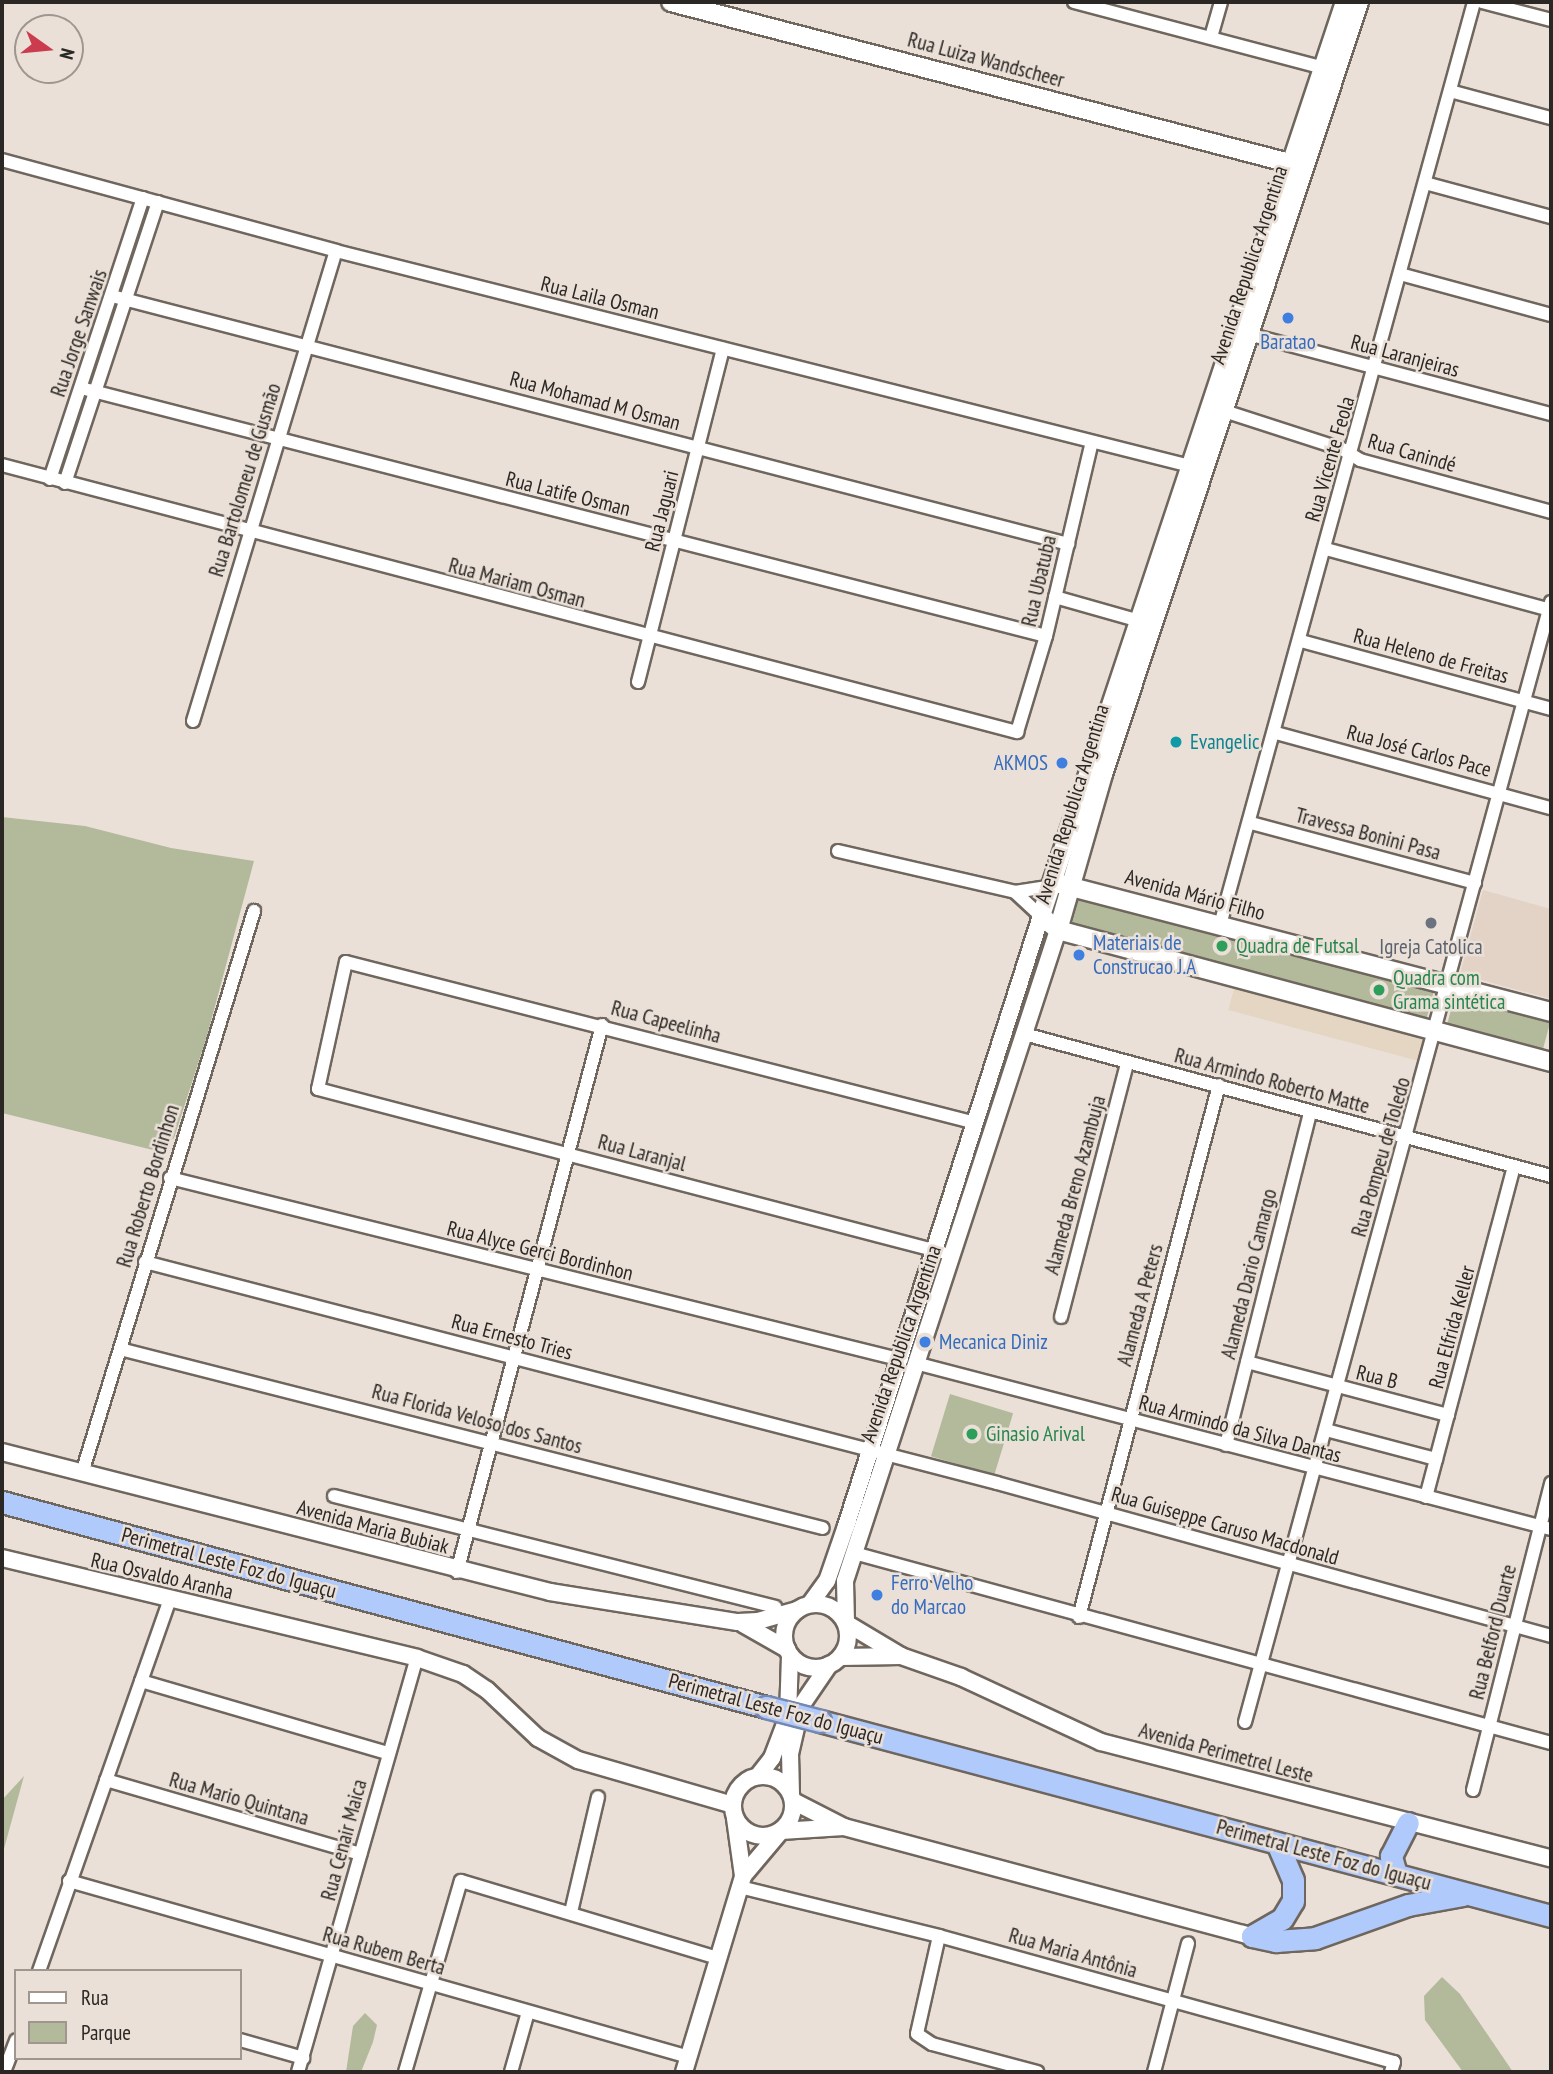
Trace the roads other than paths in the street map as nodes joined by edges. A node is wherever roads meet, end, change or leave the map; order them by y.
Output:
1 (671, 2) edge
2 (1074, 2) edge
3 (1222, 2) edge
4 (1345, 2) edge
5 (1359, 2) edge
6 (1474, 2) edge
7 (1482, 2) edge
8 (1551, 20) edge
9 (1211, 37) junction
10 (1322, 68) junction
11 (1450, 91) junction
12 (1551, 118) edge
13 (2, 160) edge
14 (1298, 165) junction
15 (1425, 183) junction
16 (143, 198) junction
17 (158, 202) junction
18 (1551, 217) edge
19 (336, 251) junction
20 (1400, 274) junction
21 (112, 296) junction
22 (126, 300) junction
23 (1551, 315) edge
24 (1241, 336) junction
25 (306, 346) junction
26 (723, 349) junction
27 (1375, 369) junction
28 (81, 388) junction
29 (94, 393) junction
30 (1213, 398) junction
31 (1224, 412) junction
32 (1551, 414) edge
33 (277, 439) junction
34 (1092, 442) junction
35 (698, 448) junction
36 (1352, 454) junction
37 (2, 465) edge
38 (1197, 468) junction
39 (50, 479) junction
40 (65, 483) junction
41 (1551, 512) edge
42 (248, 532) junction
43 (674, 541) junction
44 (1068, 544) junction
45 (1326, 549) junction
46 (1055, 597) junction
47 (1551, 607) edge
48 (1140, 621) junction
49 (1046, 636) junction
50 (649, 638) junction
51 (1300, 641) junction
52 (638, 682) dead end
53 (1524, 701) junction
54 (1551, 709) edge
55 (192, 721) dead end
56 (1022, 727) joint
57 (1276, 733) junction
58 (1499, 793) junction
59 (1551, 808) edge
60 (1251, 823) junction
61 (838, 851) dead end
62 (1475, 883) junction
63 (1071, 885) junction
64 (1051, 886) junction
65 (1015, 892) junction
66 (254, 911) dead end
67 (1041, 916) junction
68 (1220, 925) junction
69 (1058, 930) junction
70 (1447, 985) junction
71 (1551, 1012) edge
72 (602, 1025) junction
73 (1435, 1030) junction
74 (1024, 1034) junction
75 (1551, 1062) edge
76 (1127, 1063) junction
77 (1219, 1085) junction
78 (318, 1088) joint
79 (1310, 1112) junction
80 (976, 1123) junction
81 (1406, 1136) junction
82 (569, 1153) junction
83 (1514, 1167) junction
84 (1551, 1176) edge
85 (170, 1178) junction
86 (936, 1251) junction
87 (955, 1255) junction
88 (145, 1262) junction
89 (537, 1270) junction
90 (1061, 1317) dead end
91 (120, 1349) junction
92 (515, 1357) junction
93 (902, 1360) junction
94 (1247, 1362) junction
95 (919, 1364) junction
96 (1338, 1387) junction
97 (1448, 1415) junction
98 (1130, 1420) junction
99 (1326, 1430) junction
100 (493, 1441) junction
101 (1226, 1445) junction
102 (870, 1451) junction
103 (2, 1452) edge
104 (887, 1455) junction
105 (1436, 1459) junction
106 (1315, 1469) junction
107 (82, 1473) junction
108 (1551, 1483) edge
109 (334, 1496) dead end
110 (1426, 1497) junction
111 (2, 1502) edge
112 (1108, 1513) junction
113 (823, 1528) dead end
114 (1545, 1528) edge
115 (469, 1531) junction
116 (854, 1553) junction
117 (2, 1558) edge
118 (1288, 1563) junction
119 (457, 1572) junction
120 (169, 1601) junction
121 (775, 1606) dead end
122 (804, 1607) junction
123 (1079, 1617) junction
124 (738, 1622) junction
125 (846, 1622) junction
126 (1514, 1626) junction
127 (1551, 1636) edge
128 (789, 1652) junction
129 (901, 1656) junction
130 (417, 1658) junction
131 (835, 1661) junction
132 (1261, 1663) junction
133 (141, 1681) junction
134 (1245, 1722) dead end
135 (1490, 1726) junction
136 (1551, 1743) edge
137 (388, 1753) junction
138 (758, 1776) junction
139 (106, 1780) junction
140 (1473, 1790) dead end
141 (598, 1797) dead end
142 (792, 1798) junction
143 (734, 1812) junction
144 (1408, 1824) junction
145 (844, 1827) junction
146 (781, 1831) junction
147 (1277, 1843) junction
148 (360, 1854) junction
149 (1551, 1858) edge
150 (1396, 1874) junction
151 (69, 1881) junction
152 (741, 1881) junction
153 (1467, 1894) junction
154 (571, 1912) junction
155 (1551, 1916) edge
156 (939, 1936) junction
157 (1252, 1936) junction
158 (1188, 1942) dead end
159 (332, 1955) junction
160 (718, 1958) junction
161 (40, 1969) edge
162 (431, 1985) junction
163 (1172, 2000) junction
164 (527, 2012) junction
165 (242, 2041) edge
166 (14, 2046) edge
167 (303, 2058) junction
168 (686, 2064) edge
169 (1393, 2067) edge
170 (5, 2072) edge
171 (299, 2072) edge
172 (405, 2072) edge
173 (511, 2072) edge
174 (1037, 2072) edge
175 (1154, 2072) edge

1 - 14 main road, Rua Luiza Wandscheer
2 - 9 street
3 - 9 street
4 - 10 main road, Avenida Republica Argentina
5 - 14 main road, Avenida Republica Argentina
6 - 11 street, Rua Vicente Feola
7 - 8 street
9 - 10 street
10 - 14 main road, Avenida Republica Argentina
11 - 12 street
11 - 15 street, Rua Vicente Feola
13 - 16 street, Rua Laila Osman
14 - 24 main road, Avenida Republica Argentina
15 - 18 street
15 - 20 street, Rua Vicente Feola
16 - 17 street, Rua Laila Osman
16 - 21 street, Rua Jorge Sanwais
17 - 19 street, Rua Laila Osman
17 - 22 street, Rua Jorge Sanwais
19 - 25 street, Rua Bartolomeu de Gusmão
19 - 26 street, Rua Laila Osman
20 - 23 street
20 - 27 street, Rua Vicente Feola
21 - 22 street, Rua Mohamad M Osman
21 - 28 street, Rua Jorge Sanwais
22 - 25 street, Rua Mohamad M Osman
22 - 29 street, Rua Jorge Sanwais
24 - 27 street, Rua Laranjeiras
24 - 30 main road, Avenida Republica Argentina
24 - 31 main road, Avenida Republica Argentina
25 - 33 street, Rua Bartolomeu de Gusmão
25 - 35 street, Rua Mohamad M Osman
26 - 34 street, Rua Laila Osman
26 - 35 street, Rua Jaguari
27 - 32 street, Rua Laranjeiras
27 - 36 street, Rua Vicente Feola
28 - 29 street, Rua Latife Osman
28 - 39 street, Rua Jorge Sanwais
29 - 33 street, Rua Latife Osman
29 - 40 street, Rua Jorge Sanwais
30 - 31 street
30 - 38 main road, Avenida Republica Argentina
31 - 36 street, Rua Canindé
31 - 38 main road, Avenida Republica Argentina
33 - 42 street, Rua Bartolomeu de Gusmão
33 - 43 street, Rua Latife Osman
34 - 38 street, Rua Laila Osman
34 - 44 street, Rua Ubatuba
35 - 43 street, Rua Jaguari
35 - 44 street, Rua Mohamad M Osman
36 - 41 street, Rua Canindé
36 - 45 street, Rua Vicente Feola
37 - 39 street, Rua Mariam Osman
38 - 48 main road, Avenida Republica Argentina
38 - 63 main road, Avenida Republica Argentina
39 - 40 street, Rua Mariam Osman
40 - 42 street, Rua Mariam Osman
42 - 50 street, Rua Mariam Osman
42 - 55 street, Rua Bartolomeu de Gusmão
43 - 49 street, Rua Latife Osman
43 - 50 street, Rua Jaguari
44 - 46 street, Rua Ubatuba
45 - 47 street
45 - 51 street, Rua Vicente Feola
46 - 48 street
46 - 49 street, Rua Ubatuba
47 - 53 street, Rua Pompeu de Toledo
48 - 64 main road, Avenida Republica Argentina
49 - 56 street, Rua Ubatuba
50 - 52 street, Rua Jaguari
50 - 56 street, Rua Mariam Osman
51 - 53 street, Rua Heleno de Freitas
51 - 57 street, Rua Vicente Feola
53 - 54 street, Rua Heleno de Freitas
53 - 58 street, Rua Pompeu de Toledo
57 - 58 street, Rua José Carlos Pace
57 - 60 street, Rua Vicente Feola
58 - 59 street, Rua José Carlos Pace
58 - 62 street, Rua Pompeu de Toledo
60 - 62 street, Travessa Bonini Pasa
60 - 68 street, Rua Vicente Feola
61 - 65 street
62 - 70 street, Rua Pompeu de Toledo
63 - 64 main road, Avenida Mário Filho
63 - 68 main road, Avenida Mário Filho
63 - 69 main road, Avenida Republica Argentina
64 - 65 street
64 - 67 main road, Avenida Republica Argentina
65 - 67 street
66 - 85 street, Rua Roberto Bordinhon
67 - 69 main road
67 - 80 street, Avenida Republica Argentina
68 - 70 main road, Avenida Mário Filho
69 - 73 main road
69 - 74 street, Avenida Republica Argentina
70 - 71 main road, Avenida Mário Filho
70 - 73 street, Rua Pompeu de Toledo
72 - 78 street, Rua Capeelinha
72 - 80 street, Rua Capeelinha
72 - 82 street
73 - 75 main road
73 - 81 street, Rua Pompeu de Toledo
74 - 76 street, Rua Armindo Roberto Matte
74 - 87 street, Avenida Republica Argentina
76 - 77 street, Rua Armindo Roberto Matte
76 - 90 street, Alameda Breno Azambuja
77 - 79 street, Rua Armindo Roberto Matte
77 - 98 street, Alameda A Peters
78 - 82 street, Rua Laranjal
79 - 81 street, Rua Armindo Roberto Matte
79 - 94 street, Alameda Dario Camargo
80 - 86 street, Avenida Republica Argentina
81 - 83 street, Rua Armindo Roberto Matte
81 - 96 street, Rua Pompeu de Toledo
82 - 86 street, Rua Laranjal
82 - 89 street
83 - 84 street, Rua Armindo Roberto Matte
83 - 97 street, Rua Elfrida Keller
85 - 88 street, Rua Roberto Bordinhon
85 - 89 street, Rua Alyce Gerci Bordinhon
86 - 87 street, Rua Laranjal
86 - 93 street, Avenida Republica Argentina
87 - 95 street, Avenida Republica Argentina
88 - 91 street, Rua Roberto Bordinhon
88 - 92 street, Rua Ernesto Tries
89 - 92 street
89 - 93 street, Rua Alyce Gerci Bordinhon
91 - 100 street, Rua Florida Veloso dos Santos
91 - 107 street, Rua Roberto Bordinhon
92 - 100 street
92 - 102 street, Rua Ernesto Tries
93 - 102 street, Avenida Republica Argentina
94 - 96 street, Rua B
94 - 101 street, Alameda Dario Camargo
95 - 98 street, Rua Armindo da Silva Dantas
95 - 104 street, Avenida Republica Argentina
96 - 97 street, Rua B
96 - 99 street, Rua Pompeu de Toledo
97 - 105 street, Rua Elfrida Keller
98 - 101 street, Rua Armindo da Silva Dantas
98 - 112 street, Alameda A Peters
99 - 105 street, Rua Armindo da Silva Dantas
99 - 106 street, Rua Pompeu de Toledo
100 - 113 street, Rua Florida Veloso dos Santos
100 - 115 street
101 - 106 street, Rua Armindo da Silva Dantas
102 - 104 street, Rua Ernesto Tries
102 - 122 street, Avenida Republica Argentina
103 - 107 street, Avenida Maria Bubiak
104 - 112 street, Rua Guiseppe Caruso Macdonald
104 - 116 street, Avenida Republica Argentina
105 - 110 street, Rua Elfrida Keller
106 - 110 street, Rua Armindo da Silva Dantas
106 - 118 street, Rua Pompeu de Toledo
107 - 119 street, Avenida Maria Bubiak
108 - 114 street, Rua Belford Duarte
109 - 115 street
110 - 114 street, Rua Armindo da Silva Dantas
111 - 147 highway, Perimetral Leste Foz do Iguaçu, bridge
112 - 118 street, Rua Guiseppe Caruso Macdonald
112 - 123 street, Alameda A Peters
114 - 126 street, Rua Belford Duarte
115 - 119 street
115 - 121 street
116 - 123 street
116 - 125 street, Avenida Republica Argentina
117 - 120 street, Rua Osvaldo Aranha
118 - 126 street, Rua Guiseppe Caruso Macdonald
118 - 132 street, Rua Pompeu de Toledo
119 - 124 street, Avenida Maria Bubiak
120 - 130 street, Rua Osvaldo Aranha
120 - 133 street
122 - 124 street, Avenida Maria Bubiak
122 - 125 street
122 - 128 street
123 - 132 street
124 - 128 street, Avenida Maria Bubiak
125 - 129 street, Avenida Perimetrel Leste
125 - 131 street
126 - 127 street, Rua Guiseppe Caruso Macdonald
126 - 135 street, Rua Belford Duarte
128 - 131 street
128 - 138 street
129 - 131 street, Avenida Perimetrel Leste
129 - 144 street, Avenida Perimetrel Leste
130 - 137 street, Rua Cenair Maica
130 - 143 street, Rua Osvaldo Aranha
131 - 142 street
132 - 134 street, Rua Pompeu de Toledo
132 - 135 street
133 - 137 street
133 - 139 street
135 - 136 street
135 - 140 street, Rua Belford Duarte
137 - 148 street, Rua Cenair Maica
138 - 142 street
138 - 143 street
139 - 148 street, Rua Mario Quintana
139 - 151 street
141 - 154 street
142 - 145 street
142 - 146 street
143 - 146 street
143 - 152 street
144 - 149 street, Avenida Perimetrel Leste
144 - 150 highway
145 - 146 street
145 - 157 street
146 - 152 street
147 - 150 highway, Perimetral Leste Foz do Iguaçu
147 - 157 highway
148 - 159 street, Rua Cenair Maica
150 - 153 highway, Perimetral Leste Foz do Iguaçu
151 - 159 street, Rua Rubem Berta
151 - 161 street
152 - 156 street, Rua Maria Antônia
152 - 160 street
153 - 155 highway, Perimetral Leste Foz do Iguaçu
153 - 157 highway
154 - 160 street
154 - 162 street
156 - 163 street, Rua Maria Antônia
156 - 174 street
158 - 163 street
159 - 162 street, Rua Rubem Berta
159 - 167 street, Rua Cenair Maica
160 - 168 street
162 - 164 street, Rua Rubem Berta
162 - 172 street
163 - 169 street, Rua Maria Antônia
163 - 175 street
164 - 168 street, Rua Rubem Berta
164 - 173 street
165 - 167 street
166 - 170 street
167 - 171 street, Rua Cenair Maica

